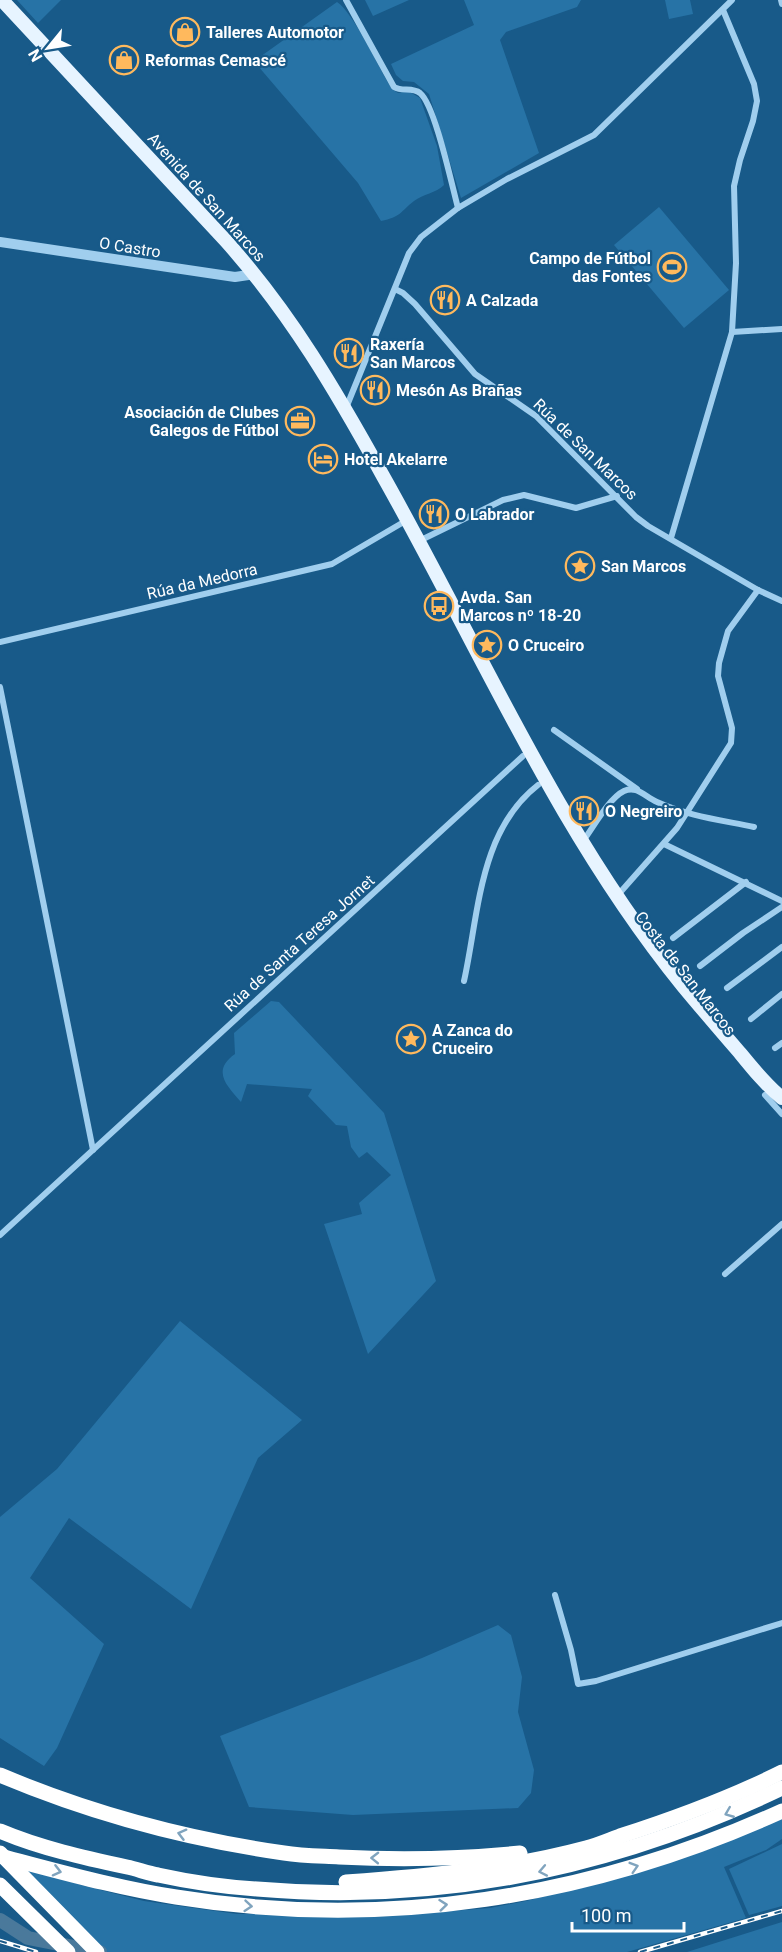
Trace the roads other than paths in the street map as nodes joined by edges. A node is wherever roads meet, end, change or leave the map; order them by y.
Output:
1 (2, 0) edge
2 (346, 0) edge
3 (732, 0) edge
4 (723, 10) junction
5 (458, 208) junction
6 (0, 242) edge
7 (255, 274) junction
8 (395, 289) junction
9 (782, 329) edge
10 (732, 332) junction
11 (346, 409) junction
12 (362, 437) junction
13 (617, 496) junction
14 (400, 504) junction
15 (402, 524) junction
16 (671, 538) junction
17 (419, 541) junction
18 (758, 590) junction
19 (782, 601) edge
20 (0, 642) edge
21 (492, 681) junction
22 (0, 687) edge
23 (554, 730) dead end
24 (523, 756) junction
25 (538, 785) junction
26 (638, 790) junction
27 (558, 804) junction
28 (686, 814) junction
29 (754, 827) dead end
30 (664, 844) junction
31 (580, 850) junction
32 (746, 882) junction
33 (617, 890) junction
34 (782, 901) edge
35 (782, 907) edge
36 (673, 938) dead end
37 (639, 943) junction
38 (782, 947) edge
39 (700, 966) dead end
40 (464, 981) dead end
41 (727, 988) dead end
42 (782, 994) edge
43 (751, 1019) dead end
44 (782, 1043) edge
45 (775, 1048) dead end
46 (776, 1097) edge
47 (782, 1108) edge
48 (782, 1114) edge
49 (93, 1150) junction
50 (782, 1224) edge
51 (0, 1235) edge
52 (725, 1274) dead end
53 (555, 1595) dead end
54 (782, 1623) edge
55 (782, 1772) edge
56 (0, 1774) edge
57 (782, 1788) edge
58 (782, 1811) edge
59 (0, 1831) edge
60 (621, 1836) junction
61 (0, 1855) edge
62 (128, 1867) junction
63 (0, 1885) edge
64 (68, 1952) edge
65 (97, 1952) edge

1 - 7 main road, Avenida de San Marcos
2 - 5 street
3 - 4 street
4 - 5 street
4 - 10 street
5 - 8 street
6 - 7 street, O Castro
7 - 11 main road, Avenida de San Marcos
8 - 11 street
8 - 13 street, Rúa de San Marcos
9 - 10 street
10 - 16 street
11 - 12 main road, Avenida de San Marcos
12 - 14 main road, Avenida de San Marcos
12 - 15 main road, Avenida de San Marcos
13 - 16 street, Rúa de San Marcos
13 - 17 street
14 - 15 main road
14 - 17 main road, Avenida de San Marcos
15 - 17 main road
15 - 20 street, Rúa da Medorra
15 - 24 main road, Avenida de San Marcos
16 - 18 street, Rúa de San Marcos
17 - 21 main road, Avenida de San Marcos
18 - 19 street, Rúa de San Marcos
18 - 28 street
21 - 24 main road
21 - 27 main road, Avenida de San Marcos
22 - 49 street
23 - 26 street
24 - 25 main road, Avenida de San Marcos
24 - 27 main road
24 - 49 street, Rúa de Santa Teresa Jornet
25 - 31 main road, Avenida de San Marcos
25 - 40 street
26 - 28 street
26 - 31 street
27 - 31 main road, Avenida de San Marcos
28 - 29 street
28 - 30 street
30 - 32 street
30 - 33 street
31 - 33 main road
31 - 37 main road, Costa de San Marcos
32 - 34 street
32 - 36 street
33 - 37 main road
33 - 46 main road, Costa de San Marcos
35 - 39 street
37 - 46 main road, Costa de San Marcos
38 - 41 street
42 - 43 street
44 - 45 street
46 - 47 main road, Costa de San Marcos
46 - 48 street
49 - 51 street, Rúa de Santa Teresa Jornet
50 - 52 street
53 - 54 street
55 - 60 highway
60 -> 56 highway
57 -> 62 highway
61 -> 58 highway
59 - 62 highway
60 - 62 highway
61 - 65 highway, bridge
63 - 64 highway

